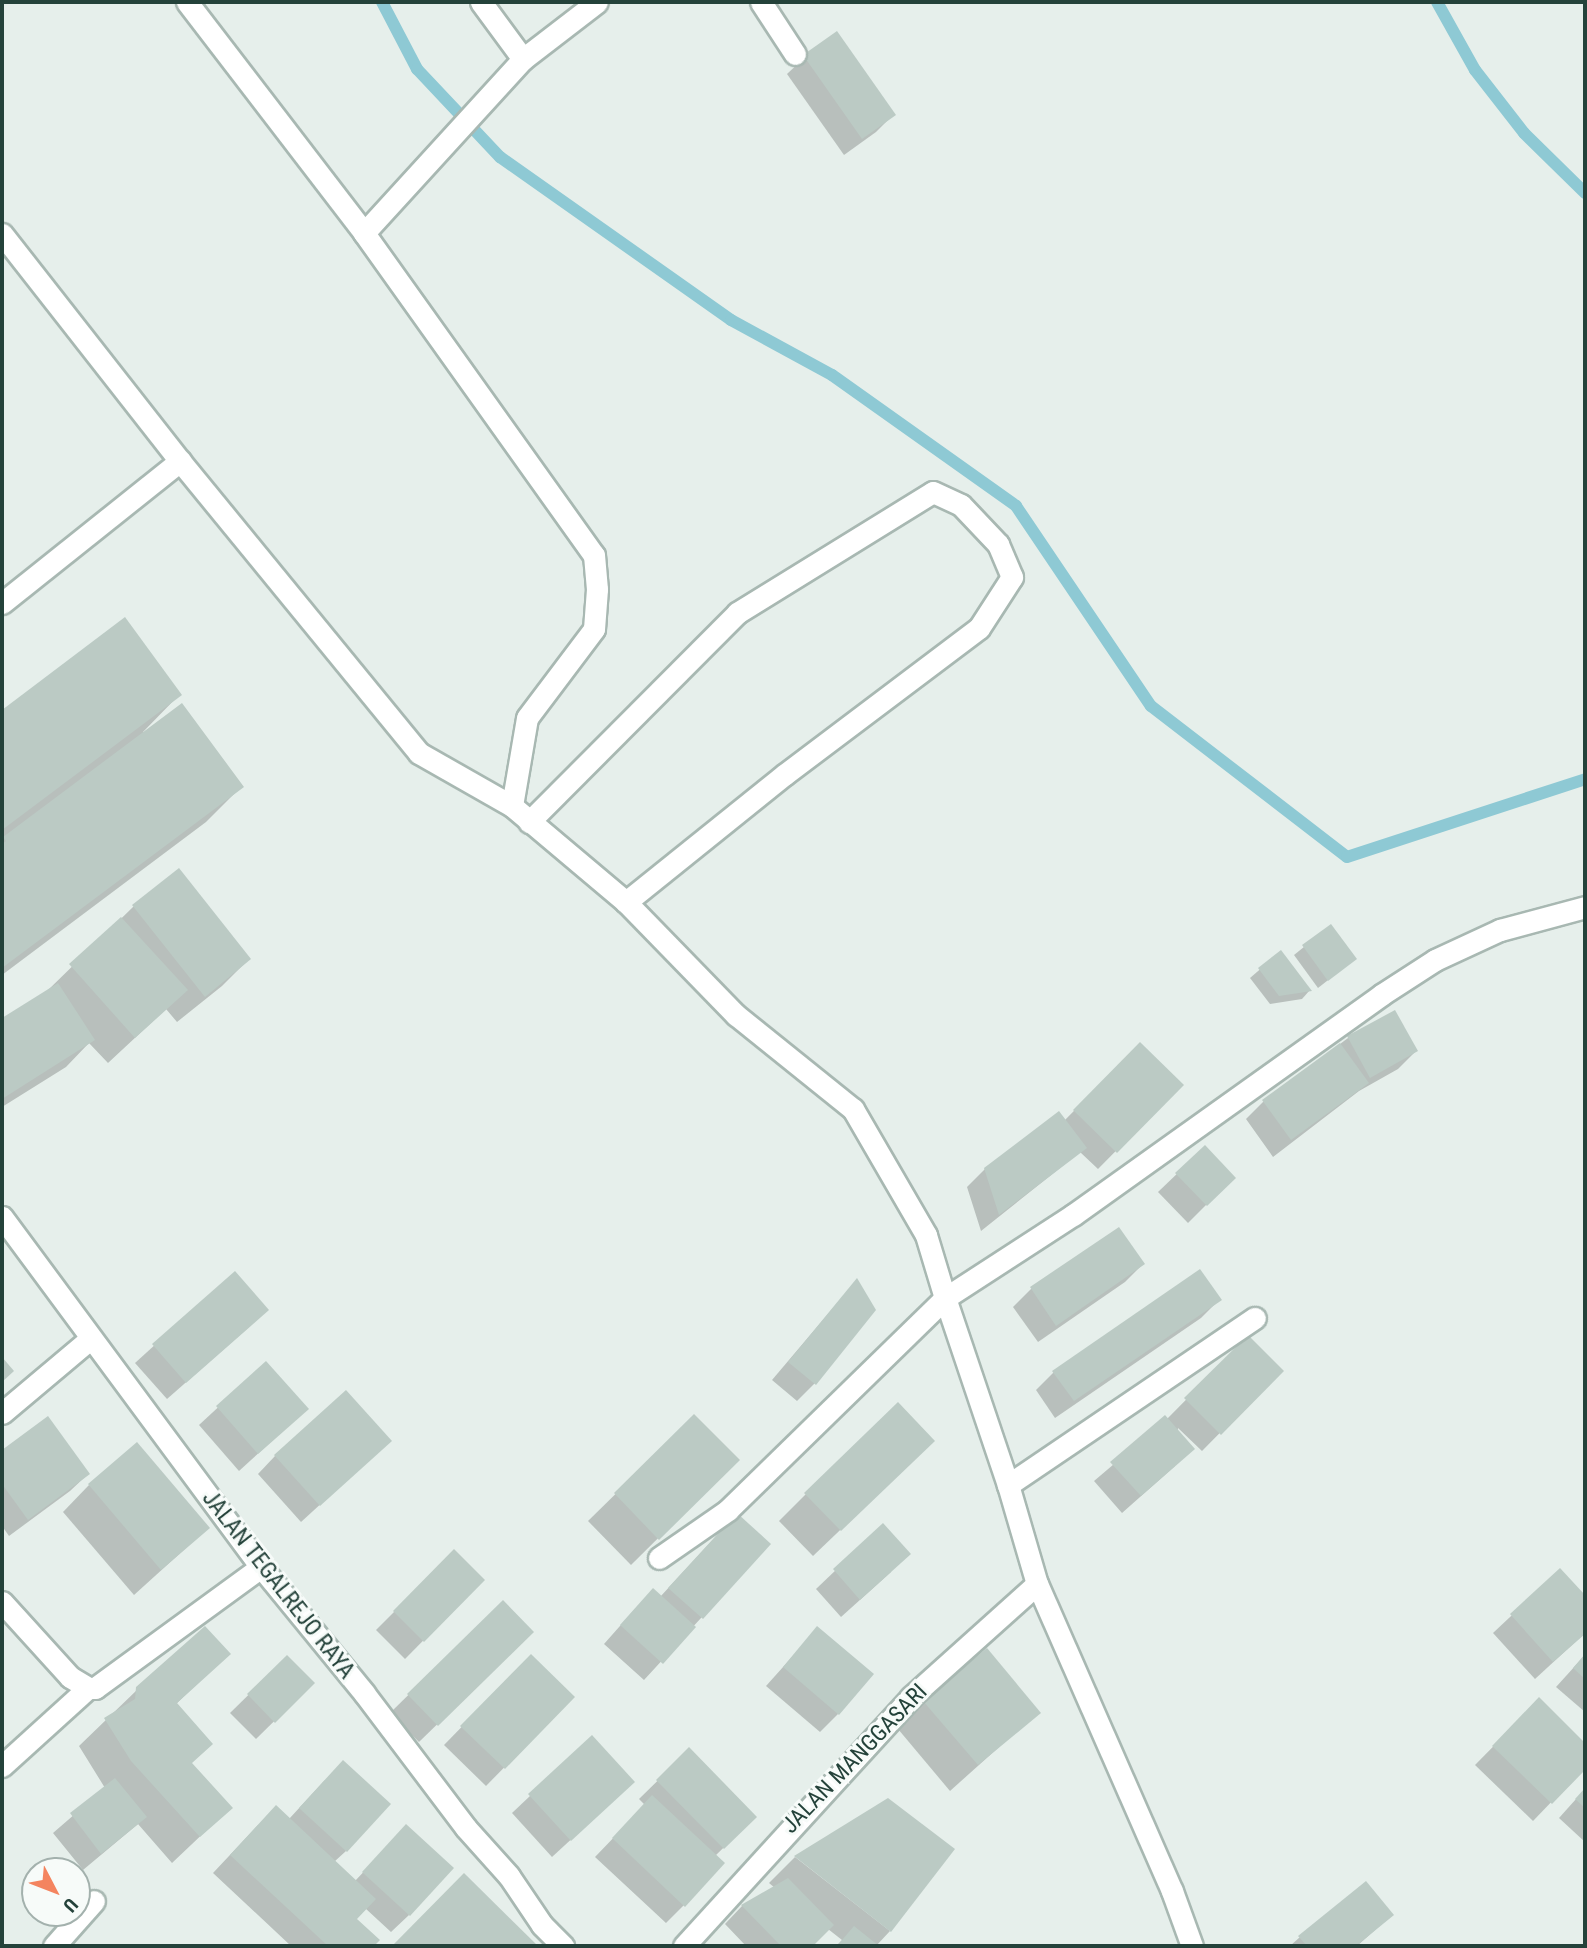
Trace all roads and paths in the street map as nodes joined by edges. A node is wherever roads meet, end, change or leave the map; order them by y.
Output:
1 (187, 2) edge
2 (481, 2) edge
3 (597, 2) edge
4 (761, 2) edge
5 (795, 54) dead end
6 (523, 59) junction
7 (364, 233) junction
8 (2, 234) edge
9 (180, 461) junction
10 (2, 603) edge
11 (512, 806) junction
12 (529, 822) junction
13 (626, 902) junction
14 (1585, 907) edge
15 (2, 1217) edge
16 (945, 1298) junction
17 (1255, 1318) dead end
18 (90, 1339) junction
19 (2, 1413) edge
20 (1008, 1485) junction
21 (659, 1558) dead end
22 (261, 1567) junction
23 (1037, 1584) junction
24 (2, 1602) edge
25 (88, 1688) junction
26 (2, 1766) edge
27 (94, 1901) dead end
28 (54, 1946) edge
29 (563, 1946) edge
30 (684, 1946) edge
31 (1192, 1946) edge

1 - 7 street
2 - 6 street
3 - 6 street
4 - 5 street
6 - 7 street
7 - 11 street
8 - 9 street
9 - 10 street
9 - 11 street
11 - 12 street
12 - 13 street
12 - 13 street
13 - 16 street
14 - 16 street
15 - 18 street, JALAN TEGALREJO RAYA
16 - 20 street
16 - 21 street
17 - 20 street
18 - 19 street
18 - 22 street, JALAN TEGALREJO RAYA
20 - 23 street
22 - 25 street
22 - 29 street, JALAN TEGALREJO RAYA
23 - 30 street, JALAN MANGGASARI
23 - 31 street
24 - 25 street
25 - 26 street
27 - 28 street

